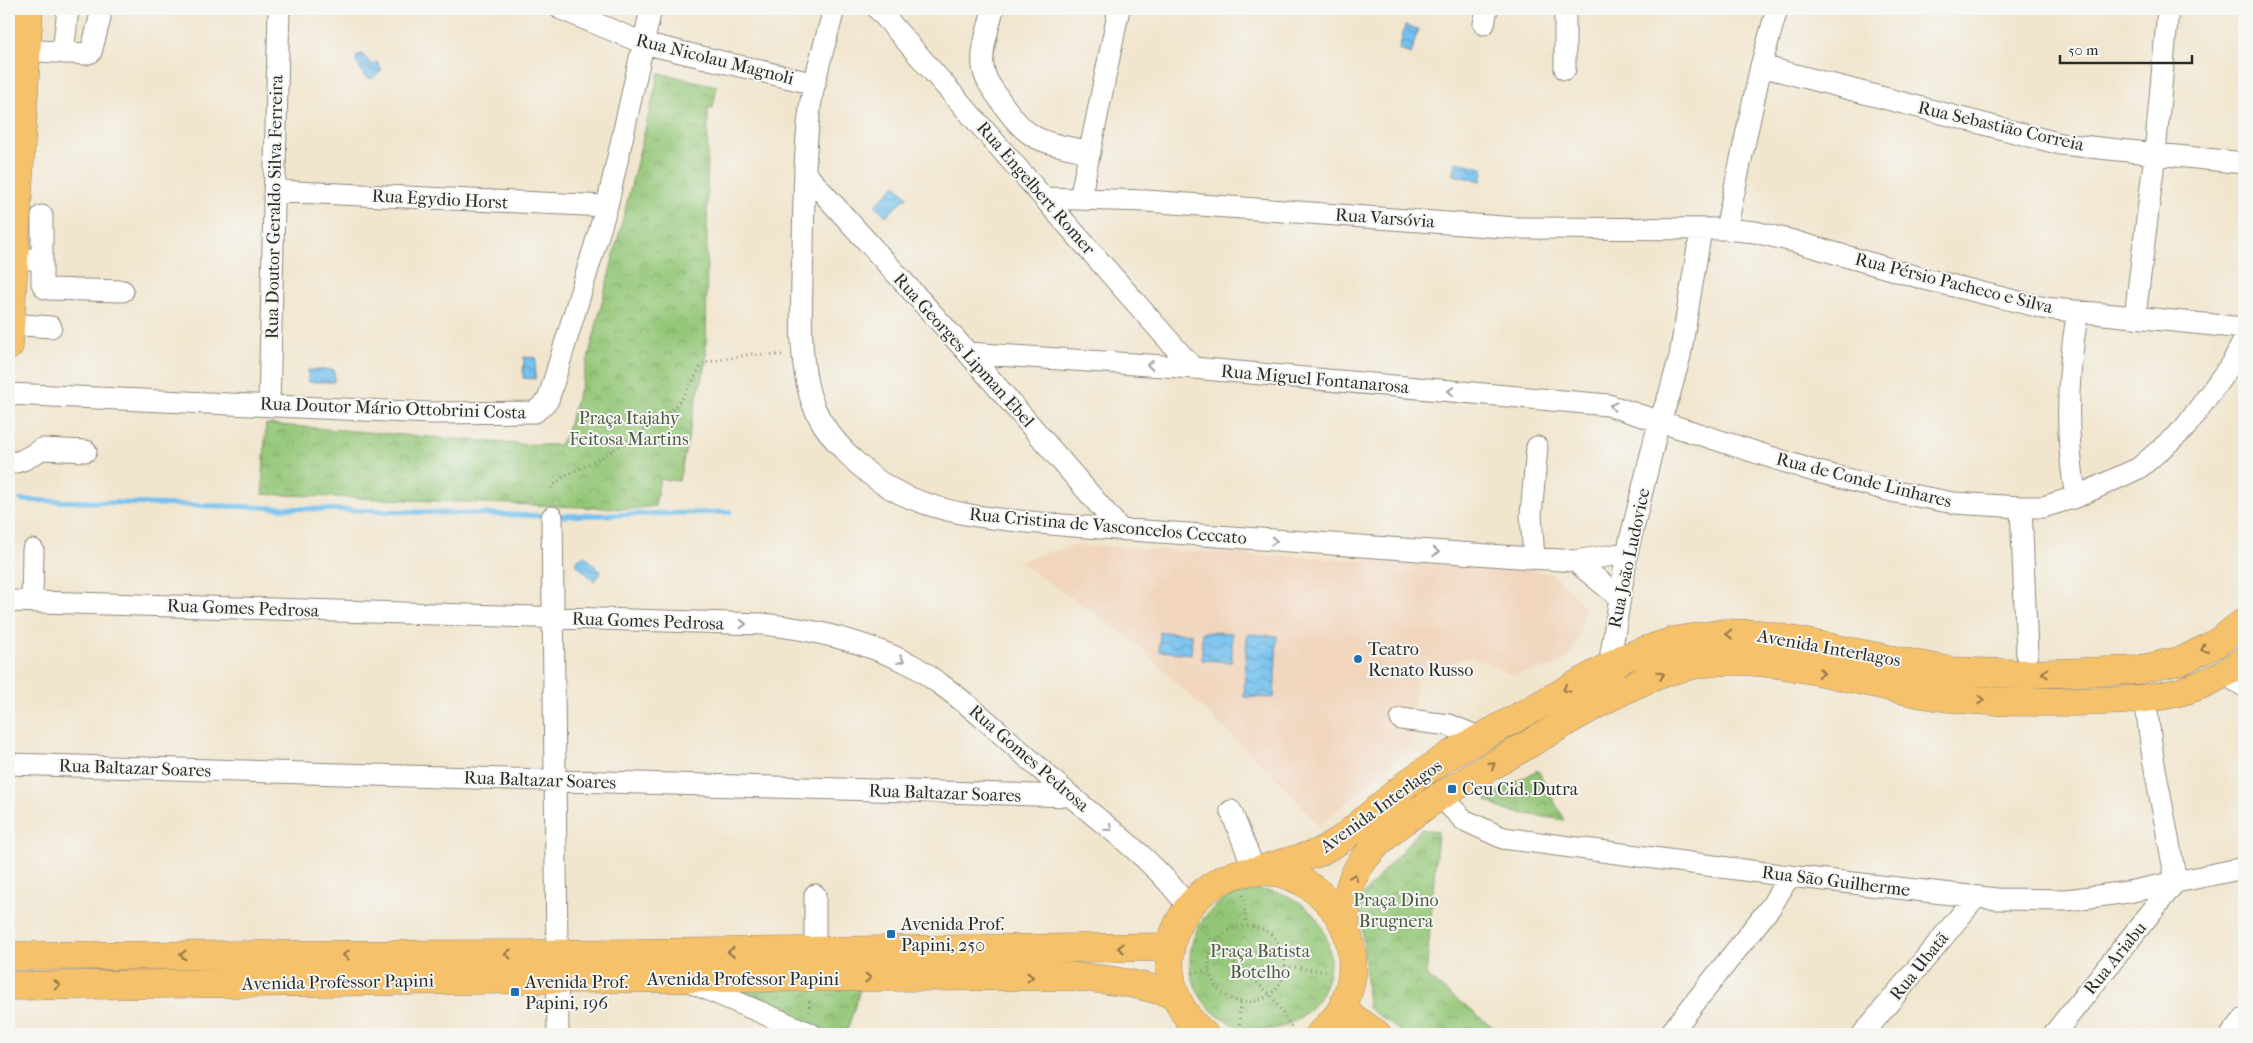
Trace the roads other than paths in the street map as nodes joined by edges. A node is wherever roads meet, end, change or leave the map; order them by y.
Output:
1 (29, 9) edge
2 (68, 9) edge
3 (100, 9) edge
4 (279, 9) edge
5 (561, 9) edge
6 (651, 9) edge
7 (834, 9) edge
8 (878, 9) edge
9 (993, 9) edge
10 (1119, 9) edge
11 (1564, 9) edge
12 (1777, 9) edge
13 (2168, 9) edge
14 (643, 43) junction
15 (26, 50) junction
16 (63, 53) junction
17 (1761, 66) junction
18 (1565, 69) dead end
19 (814, 84) junction
20 (1090, 152) junction
21 (2155, 154) junction
22 (2244, 163) edge
23 (805, 173) junction
24 (274, 191) junction
25 (1045, 198) junction
26 (1080, 199) junction
27 (607, 206) junction
28 (42, 216) dead end
29 (1726, 229) junction
30 (1701, 230) junction
31 (42, 259) junction
32 (14, 260) junction
33 (123, 291) dead end
34 (2078, 311) junction
35 (2135, 316) junction
36 (52, 327) dead end
37 (2244, 328) edge
38 (9, 335) edge
39 (2244, 340) edge
40 (968, 353) junction
41 (1193, 368) junction
42 (9, 394) edge
43 (269, 405) junction
44 (1659, 422) junction
45 (1537, 447) dead end
46 (86, 451) dead end
47 (9, 463) edge
48 (2076, 497) junction
49 (2022, 508) junction
50 (552, 517) dead end
51 (1120, 529) junction
52 (33, 550) dead end
53 (1627, 553) junction
54 (1534, 559) junction
55 (1575, 561) junction
56 (1619, 597) junction
57 (9, 601) edge
58 (32, 601) junction
59 (555, 618) junction
60 (2244, 622) edge
61 (2027, 654) dead end
62 (1609, 666) junction
63 (2237, 673) edge
64 (1616, 694) junction
65 (2145, 698) junction
66 (1401, 719) dead end
67 (1481, 738) junction
68 (9, 764) edge
69 (555, 781) junction
70 (1072, 796) junction
71 (1440, 796) junction
72 (1231, 811) dead end
73 (2244, 868) edge
74 (1247, 873) junction
75 (1789, 876) junction
76 (2176, 881) junction
77 (815, 895) dead end
78 (1976, 897) junction
79 (1188, 907) junction
80 (1345, 925) junction
81 (1170, 947) junction
82 (814, 951) junction
83 (770, 952) junction
84 (9, 956) edge
85 (557, 966) junction
86 (769, 979) junction
87 (686, 980) junction
88 (9, 986) edge
89 (1174, 995) junction
90 (1342, 1010) junction
91 (2244, 1019) edge
92 (811, 1026) edge
93 (558, 1034) edge
94 (1204, 1034) edge
95 (1320, 1034) edge
96 (1377, 1034) edge
97 (1670, 1034) edge
98 (1863, 1034) edge
99 (2054, 1034) edge
100 (2232, 1034) edge

1 - 15 main road
2 - 16 street
3 - 16 street
4 - 24 street, Rua Doutor Geraldo Silva Ferreira
5 - 14 street, Rua Nicolau Magnoli
6 - 14 street, Rua Doutor Mário Ottobrini Costa
7 - 19 street, Rua Cristina de Vasconcelos Ceccato
8 - 25 street, Rua Engelbert Romer
9 - 20 street
10 - 20 street
11 - 18 street
12 - 17 street
13 - 21 street
14 - 19 street, Rua Nicolau Magnoli
14 - 27 street, Rua Doutor Mário Ottobrini Costa
15 - 16 street
15 - 32 main road
17 - 21 street, Rua Sebastião Correia
17 - 29 street
19 - 23 street, Rua Cristina de Vasconcelos Ceccato
20 - 26 street
21 - 22 street, Rua Sebastião Correia
21 - 35 street
23 - 40 street, Rua Georges Lipman Ebel
23 - 51 street, Rua Cristina de Vasconcelos Ceccato
24 - 27 street, Rua Egydio Horst
24 - 43 street, Rua Doutor Geraldo Silva Ferreira
25 - 26 street, Rua Varsóvia
25 - 41 street, Rua Engelbert Romer
26 - 30 street, Rua Varsóvia
27 - 43 street, Rua Doutor Mário Ottobrini Costa
28 - 31 street
29 - 30 street, Rua Varsóvia
29 - 34 street, Rua Pérsio Pacheco e Silva
30 - 44 street, Rua João Ludovice
31 - 32 street
31 - 33 street
32 - 38 main road
34 - 35 street, Rua Pérsio Pacheco e Silva
34 - 48 street
35 - 37 street, Rua Pérsio Pacheco e Silva
36 - 38 street
39 - 48 street, Rua de Conde Linhares
41 -> 40 street, Rua Miguel Fontanarosa
40 - 51 street, Rua Georges Lipman Ebel
44 -> 41 street, Rua Miguel Fontanarosa
42 - 43 street, Rua Doutor Mário Ottobrini Costa
44 - 49 street, Rua de Conde Linhares
44 - 53 street, Rua João Ludovice
45 - 54 street
46 - 47 street
48 - 49 street, Rua de Conde Linhares
49 - 61 street
50 - 59 street
51 -> 54 street, Rua Cristina de Vasconcelos Ceccato
52 - 58 street
53 - 55 street, Rua Cristina de Vasconcelos Ceccato
53 - 56 street, Rua João Ludovice
54 - 55 street, Rua Cristina de Vasconcelos Ceccato
55 - 56 street
56 - 62 street, Rua João Ludovice
57 - 58 street, Rua Gomes Pedrosa
58 - 59 street, Rua Gomes Pedrosa
59 - 69 street
59 -> 70 street, Rua Gomes Pedrosa
60 -> 62 main road, Avenida Interlagos
62 - 64 street, Rua João Ludovice
62 -> 67 main road, Avenida Interlagos
63 - 65 main road, Avenida Interlagos
64 -> 65 main road, Avenida Interlagos
71 -> 64 main road, Avenida Interlagos
65 - 76 street
66 - 67 street
67 - 74 main road, Avenida Interlagos
68 - 69 street, Rua Baltazar Soares
69 - 70 street, Rua Baltazar Soares
69 - 85 street
70 -> 79 street, Rua Gomes Pedrosa
71 - 75 street, Rua São Guilherme
80 -> 71 main road, Avenida Interlagos
72 - 74 street
73 - 76 street, Rua São Guilherme
74 - 79 main road
74 - 80 main road
75 - 78 street, Rua São Guilherme
75 - 97 street
76 - 78 street, Rua São Guilherme
76 - 99 street, Rua Ariabu
77 - 82 street
78 - 98 street, Rua Ubatã
79 - 81 main road
80 - 90 main road
81 -> 82 main road, Avenida Professor Papini
81 - 89 main road
82 - 83 main road, Avenida Professor Papini
83 -> 85 main road, Avenida Professor Papini
83 - 86 main road
85 -> 84 main road, Avenida Professor Papini
85 - 87 main road, Avenida Professor Papini
88 -> 85 main road, Avenida Professor Papini
85 - 93 street
86 - 87 main road, Avenida Professor Papini
86 -> 89 main road, Avenida Professor Papini
87 - 92 street
89 - 94 main road
90 - 95 main road
90 - 96 main road
91 - 100 street

